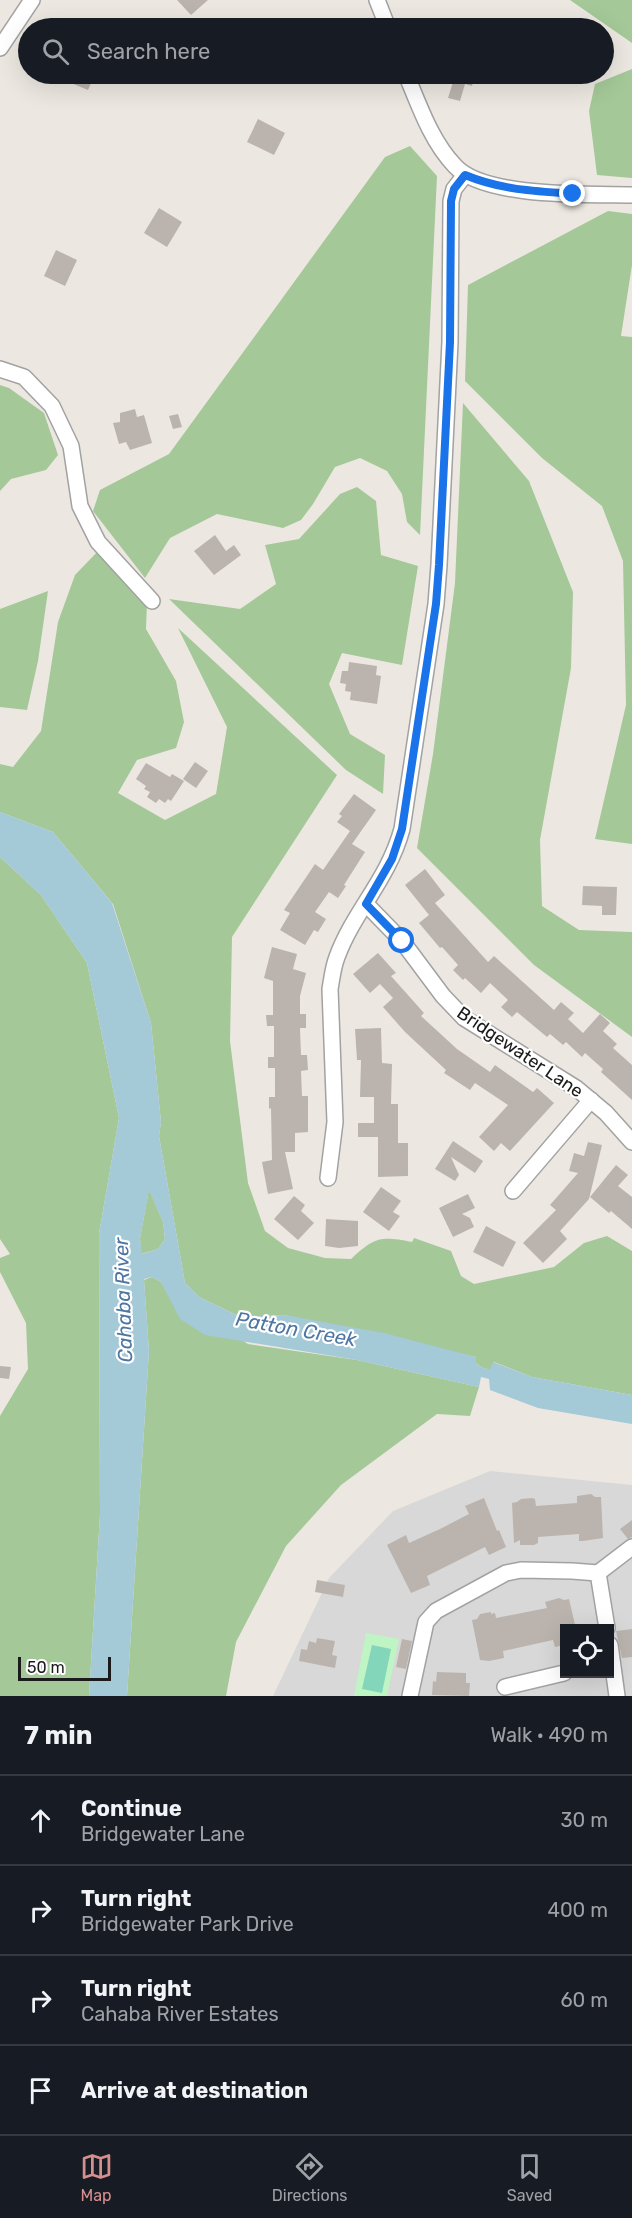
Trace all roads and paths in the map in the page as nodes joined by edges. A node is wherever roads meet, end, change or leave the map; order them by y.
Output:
1 (32, 0) edge
2 (376, 0) edge
3 (20, 18) edge
4 (384, 18) edge
5 (18, 21) edge
6 (0, 48) edge
7 (410, 84) edge
8 (465, 175) junction
9 (632, 195) edge
10 (0, 369) edge
11 (152, 601) dead end
12 (366, 904) junction
13 (591, 1100) junction
14 (632, 1142) edge
15 (328, 1178) dead end
16 (513, 1191) dead end
17 (632, 1547) edge
18 (598, 1573) junction
19 (606, 1624) edge
20 (560, 1673) edge
21 (614, 1678) edge
22 (505, 1687) dead end
23 (410, 1696) edge
24 (617, 1696) edge

1 - 3 street
2 - 4 street
5 - 6 street
7 - 8 street
8 - 9 street
8 - 12 street
10 - 11 street
12 - 13 street, Bridgewater Lane
12 - 15 street
13 - 14 street, Bridgewater Lane
13 - 16 street
17 - 18 street
18 - 19 street
18 - 23 street
20 - 22 street
21 - 24 street

